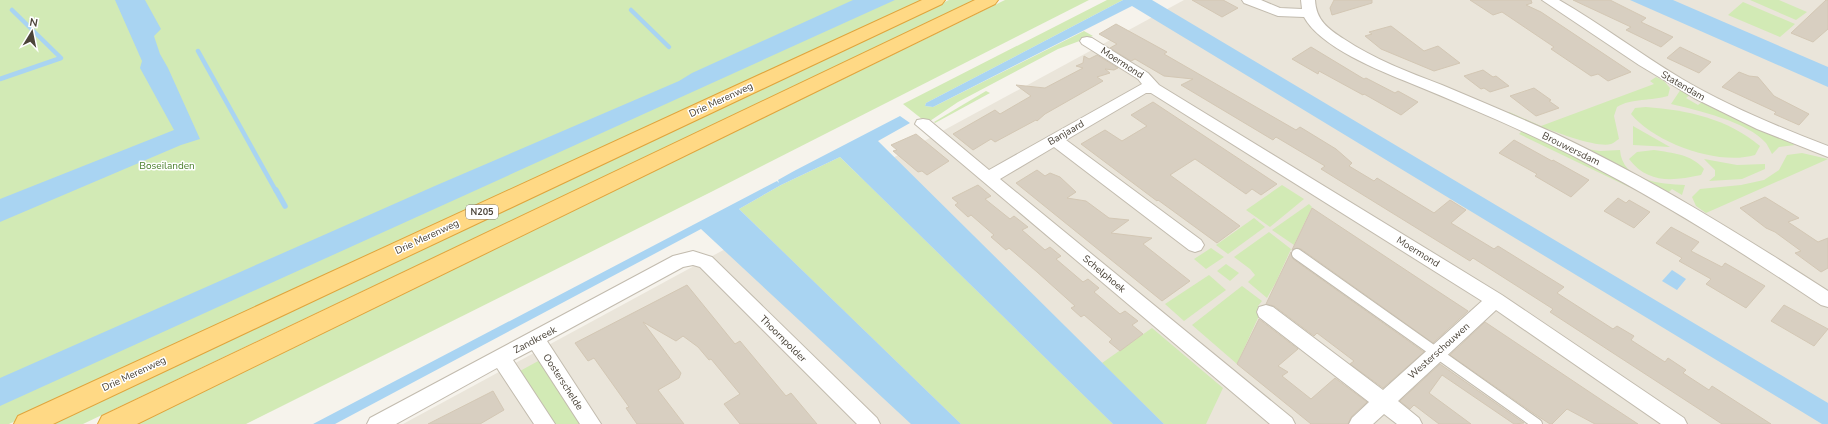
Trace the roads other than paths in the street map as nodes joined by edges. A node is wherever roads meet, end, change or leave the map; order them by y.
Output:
1 (936, 0) edge
2 (989, 0) edge
3 (1249, 0) edge
4 (1549, 0) edge
5 (1308, 6) edge
6 (1087, 41) dead end
7 (1149, 88) junction
8 (923, 124) dead end
9 (1055, 140) junction
10 (1828, 152) edge
11 (988, 178) junction
12 (1195, 245) dead end
13 (1297, 254) dead end
14 (693, 258) joint
15 (1495, 300) junction
16 (1828, 300) edge
17 (1266, 312) dead end
18 (536, 340) junction
19 (1436, 354) junction
20 (501, 358) junction
21 (1383, 402) junction
22 (27, 424) edge
23 (111, 424) edge
24 (377, 424) edge
25 (545, 424) edge
26 (591, 424) edge
27 (870, 424) edge
28 (1285, 424) edge
29 (1359, 424) edge
30 (1412, 424) edge
31 (1537, 424) edge
32 (1677, 424) edge

1 - 22 highway, Drie Merenweg / N205
2 - 23 highway
3 - 5 street, Brouwersdam
4 - 10 street, Statendam
5 - 16 street, Brouwersdam
6 - 7 street, Moermond
7 - 9 street, Banjaard
7 - 15 street, Moermond
8 - 11 street, Schelphoek
9 - 11 street, Banjaard
9 - 12 street
11 - 28 street, Schelphoek
13 - 19 lane
14 - 18 street, Zandkreek
14 - 27 street, Thoornpolder
15 - 19 street, Westerschouwen
15 - 32 street, Moermond
17 - 21 street
18 - 20 street, Zandkreek
18 - 26 street, Oosterschelde
19 - 21 street, Westerschouwen
19 - 31 lane
20 - 24 street, Zandkreek
20 - 25 street
21 - 29 street, Westerschouwen
21 - 30 street

